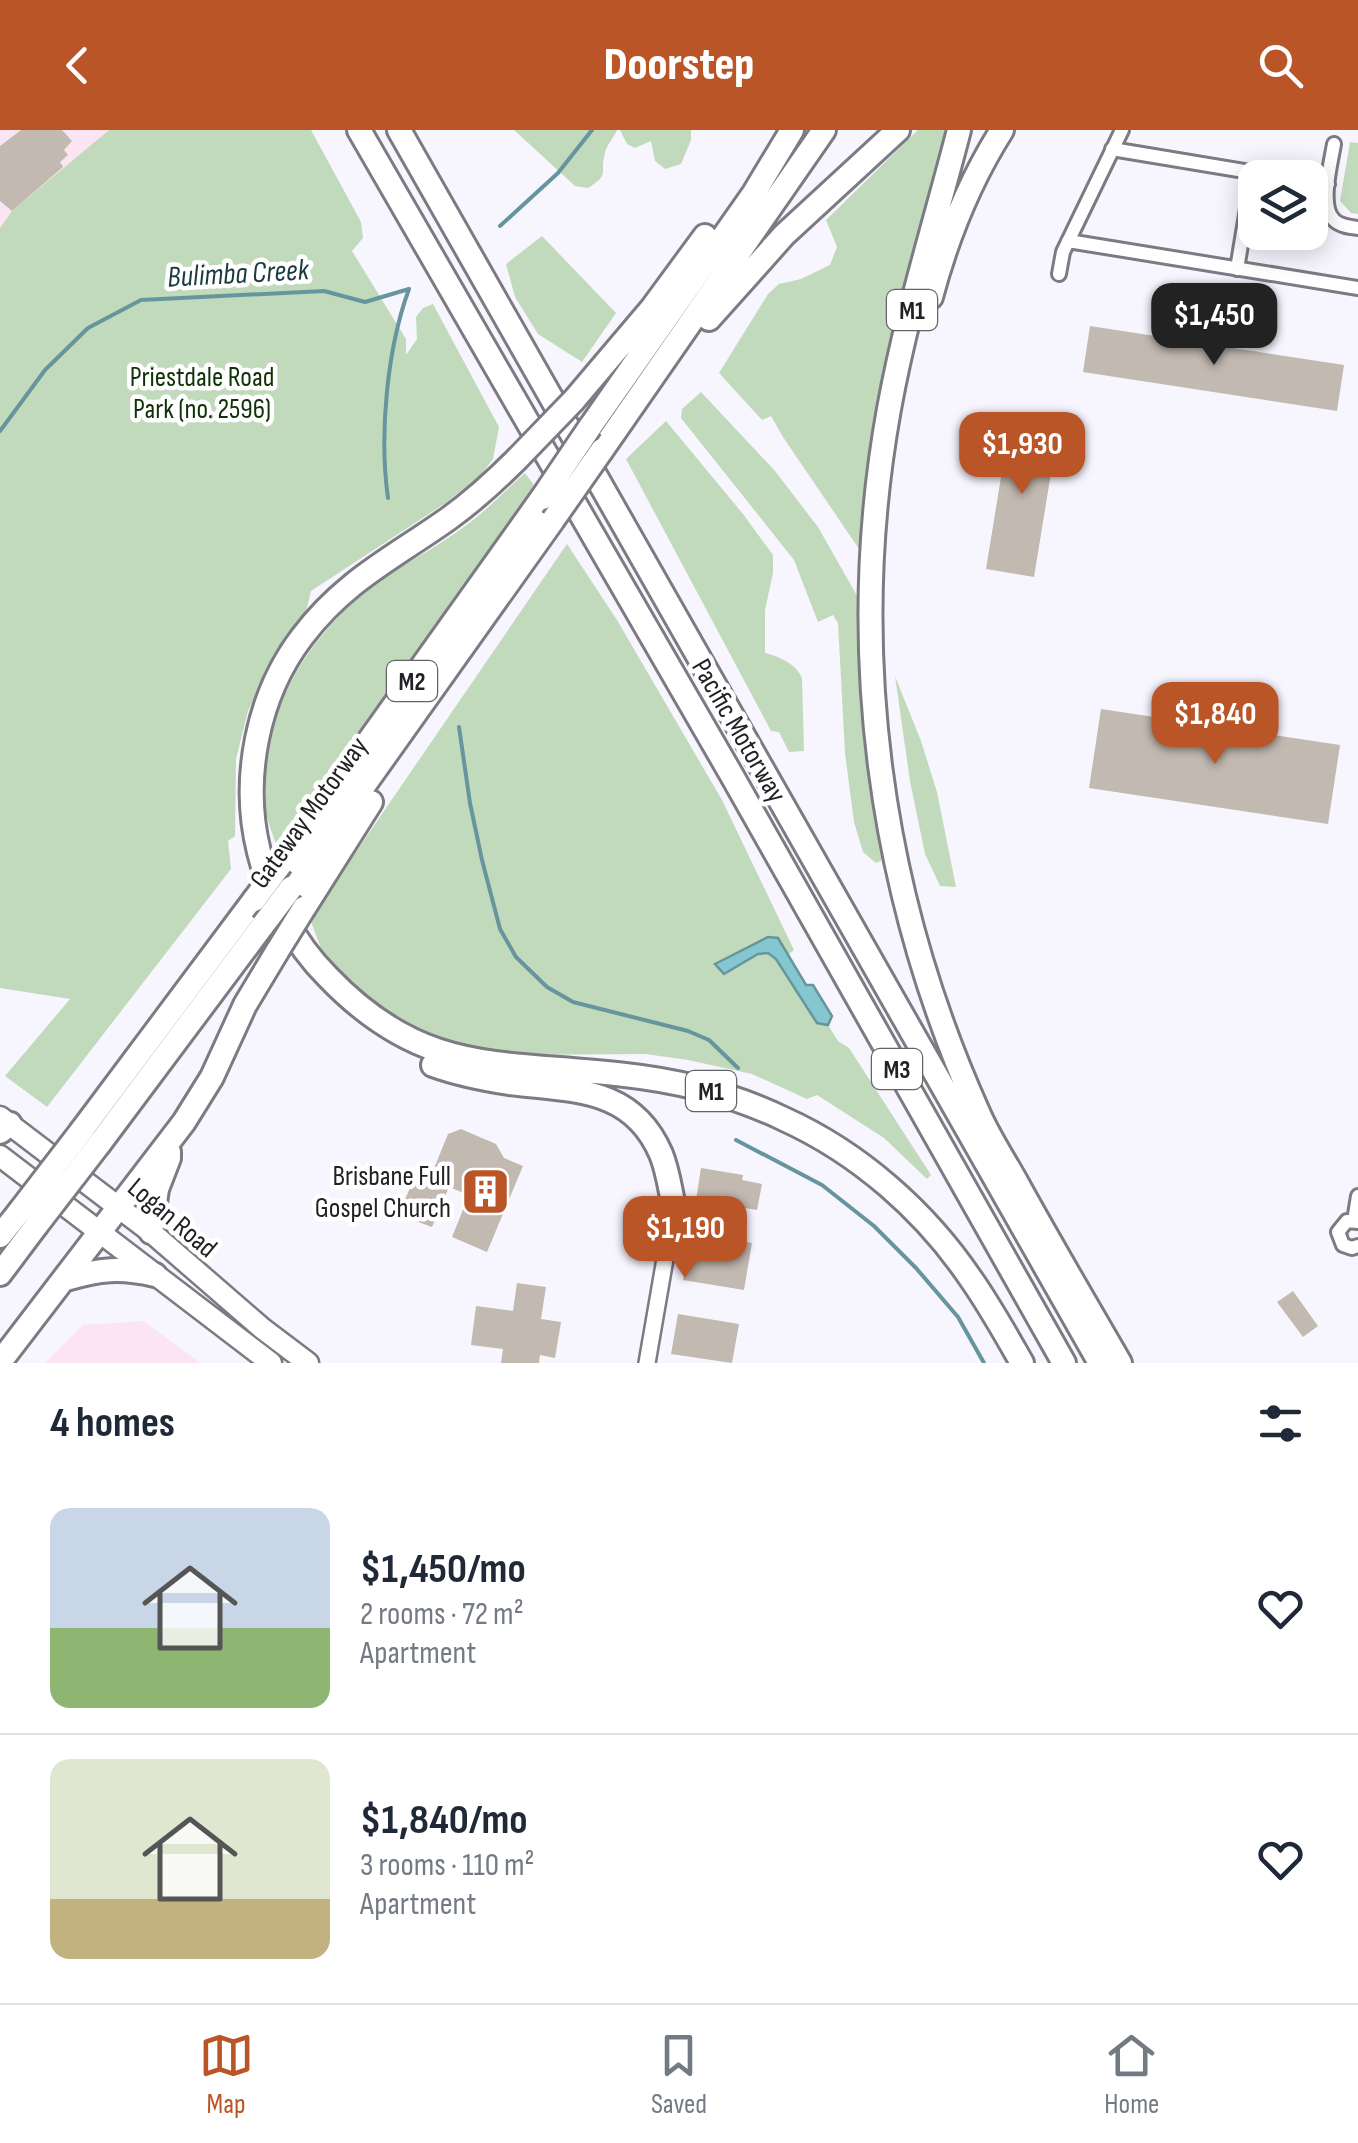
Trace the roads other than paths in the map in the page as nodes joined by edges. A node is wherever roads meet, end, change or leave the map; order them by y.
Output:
1 (359, 130) edge
2 (399, 130) edge
3 (824, 130) edge
4 (898, 130) edge
5 (959, 130) edge
6 (1002, 130) edge
7 (1122, 130) edge
8 (789, 134) edge
9 (1334, 144) dead end
10 (1112, 149) junction
11 (1238, 170) edge
12 (1328, 184) edge
13 (1328, 206) edge
14 (1358, 228) edge
15 (1068, 242) junction
16 (1240, 250) edge
17 (1237, 268) junction
18 (1059, 274) dead end
19 (1358, 288) edge
20 (652, 378) junction
21 (878, 493) junction
22 (298, 898) junction
23 (317, 966) junction
24 (3, 1124) edge
25 (91, 1137) junction
26 (168, 1144) junction
27 (0, 1156) edge
28 (1358, 1196) edge
29 (119, 1207) junction
30 (674, 1207) joint
31 (28, 1219) junction
32 (1356, 1221) edge
33 (100, 1232) junction
34 (152, 1232) junction
35 (0, 1236) edge
36 (1358, 1246) edge
37 (0, 1274) edge
38 (155, 1276) junction
39 (66, 1279) junction
40 (0, 1362) edge
41 (272, 1363) edge
42 (308, 1363) edge
43 (647, 1363) edge
44 (1022, 1363) edge
45 (1064, 1363) edge
46 (1100, 1363) edge
47 (1120, 1363) edge

1 - 45 highway, Pacific Motorway / M3
2 - 46 highway, Pacific Motorway / M3
3 - 20 highway, Gateway Motorway / M2
4 - 20 highway
5 - 21 highway, M1
6 - 21 highway
7 - 10 street
8 - 23 highway, M1, bridge
8 - 25 highway, Gateway Motorway / M2, bridge
9 - 12 street
10 - 11 street
10 - 15 street
13 - 14 street
15 - 17 street
15 - 18 street
16 - 17 street
17 - 19 street
20 - 22 highway, Gateway Motorway / M2, bridge
21 - 47 highway, M1
22 - 25 highway, Gateway Motorway / M2, bridge
22 - 26 highway, bridge
23 - 30 highway
23 - 44 highway, M1
24 - 29 main road, Logan Road
25 - 31 highway, Gateway Motorway / M2, bridge
26 - 29 highway
26 - 34 highway
27 - 33 main road, Logan Road
28 - 32 street
29 - 33 highway
29 - 34 main road, Logan Road
30 - 43 street
31 - 35 highway, Gateway Motorway / M2
31 - 37 highway, Gateway Motorway / M2
32 - 36 street
33 - 38 main road, Logan Road
33 - 39 highway
34 - 42 main road, Logan Road
38 - 39 highway
38 - 41 main road, Logan Road
39 - 40 highway

